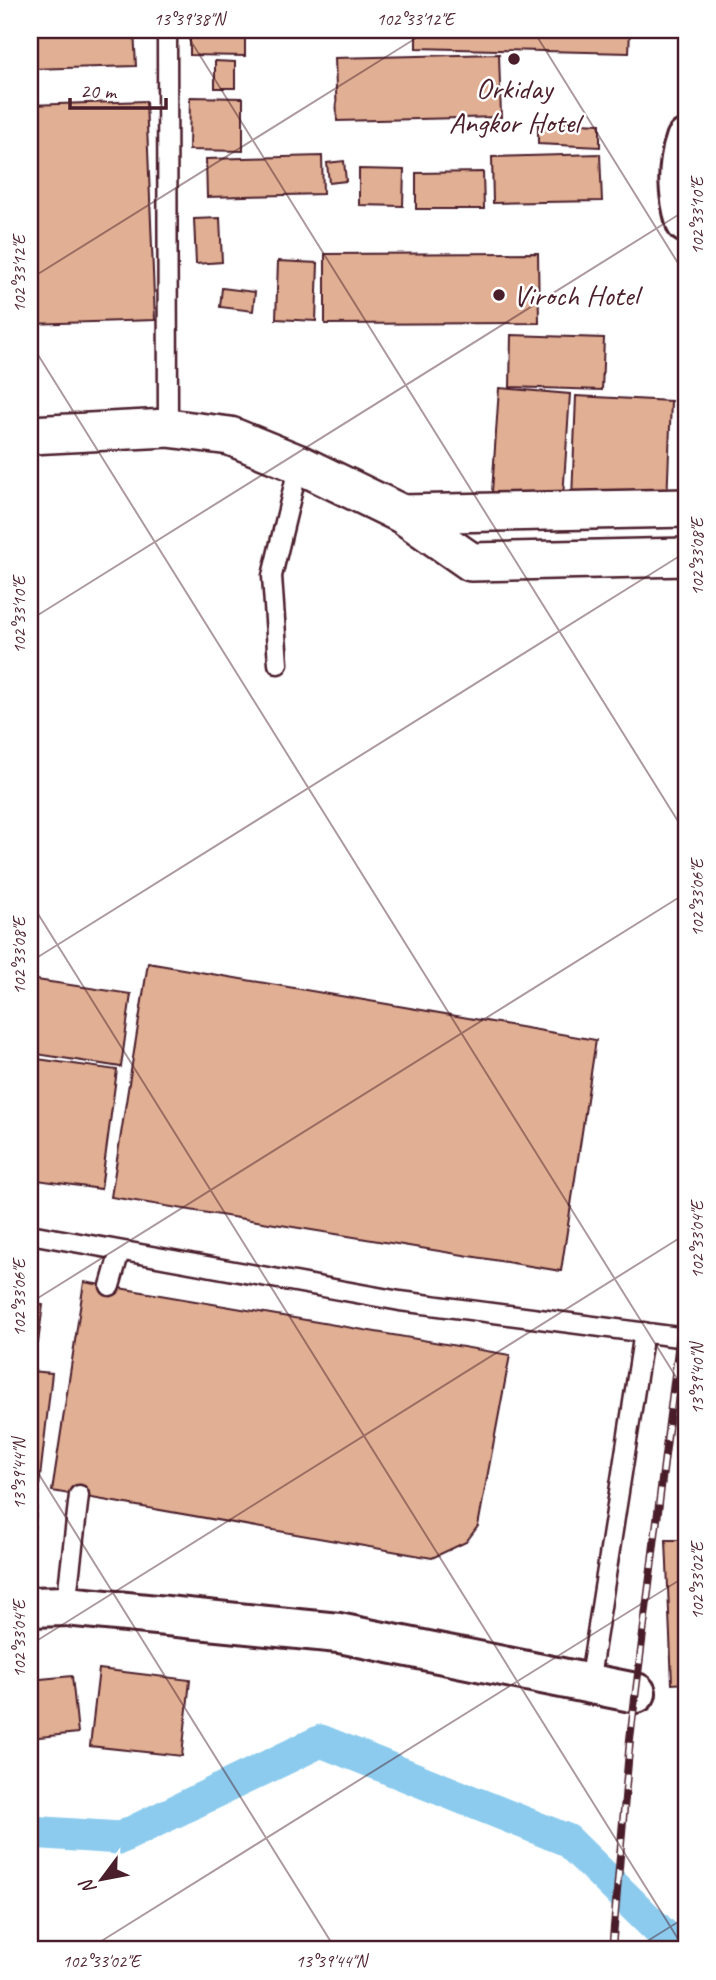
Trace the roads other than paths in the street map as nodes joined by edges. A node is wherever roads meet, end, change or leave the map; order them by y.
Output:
1 (167, 30) edge
2 (686, 139) edge
3 (686, 223) edge
4 (169, 428) junction
5 (30, 435) edge
6 (299, 464) junction
7 (686, 508) edge
8 (402, 514) junction
9 (686, 557) edge
10 (278, 664) dead end
11 (30, 1234) edge
12 (120, 1251) junction
13 (110, 1286) dead end
14 (644, 1332) junction
15 (686, 1338) edge
16 (79, 1495) dead end
17 (48, 1607) edge
18 (589, 1684) junction
19 (636, 1693) dead end

1 - 4 lane
2 - 3 main road
4 - 5 street
4 - 6 street
6 - 8 street
6 - 10 lane
7 - 8 street
8 - 9 street
11 - 12 lane
12 - 13 lane
12 - 14 lane
14 - 15 lane
14 - 18 lane
16 - 17 lane
17 - 18 main road
18 - 19 main road

